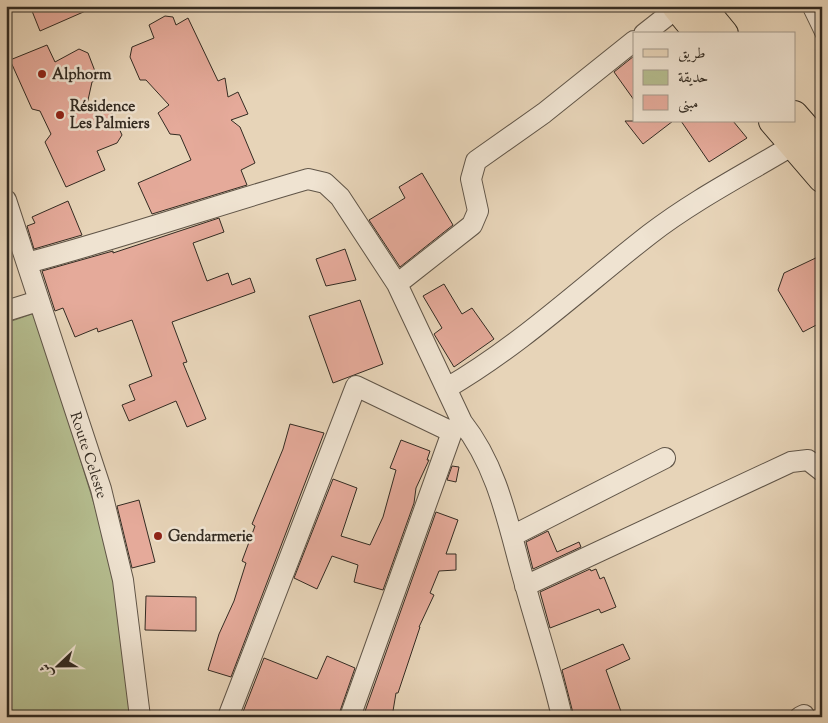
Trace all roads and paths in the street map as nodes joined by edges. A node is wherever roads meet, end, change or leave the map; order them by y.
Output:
1 (807, 6) edge
2 (685, 7) edge
3 (647, 32) edge
4 (698, 32) edge
5 (721, 32) edge
6 (822, 37) edge
7 (633, 43) edge
8 (796, 117) edge
9 (774, 122) edge
10 (793, 145) junction
11 (822, 147) edge
12 (822, 178) edge
13 (6, 200) edge
14 (27, 263) junction
15 (397, 284) junction
16 (38, 301) junction
17 (6, 311) edge
18 (447, 388) junction
19 (457, 427) junction
20 (665, 458) dead end
21 (822, 471) edge
22 (514, 535) junction
23 (525, 586) junction
24 (140, 717) edge
25 (228, 717) edge
26 (350, 717) edge
27 (562, 717) edge

1 - 6 lane
2 - 3 street
2 - 4 main road
2 - 5 main road
7 - 15 street
8 - 11 main road
9 - 10 main road
10 - 12 main road
10 - 18 street
13 - 14 street, Route Celeste
14 - 15 street
14 - 16 street, Route Celeste
15 - 18 street
16 - 17 street
16 - 24 street, Route Celeste
18 - 19 street
19 - 22 street
19 - 25 street
19 - 26 street
20 - 22 street
21 - 23 street
22 - 23 street
23 - 27 street

